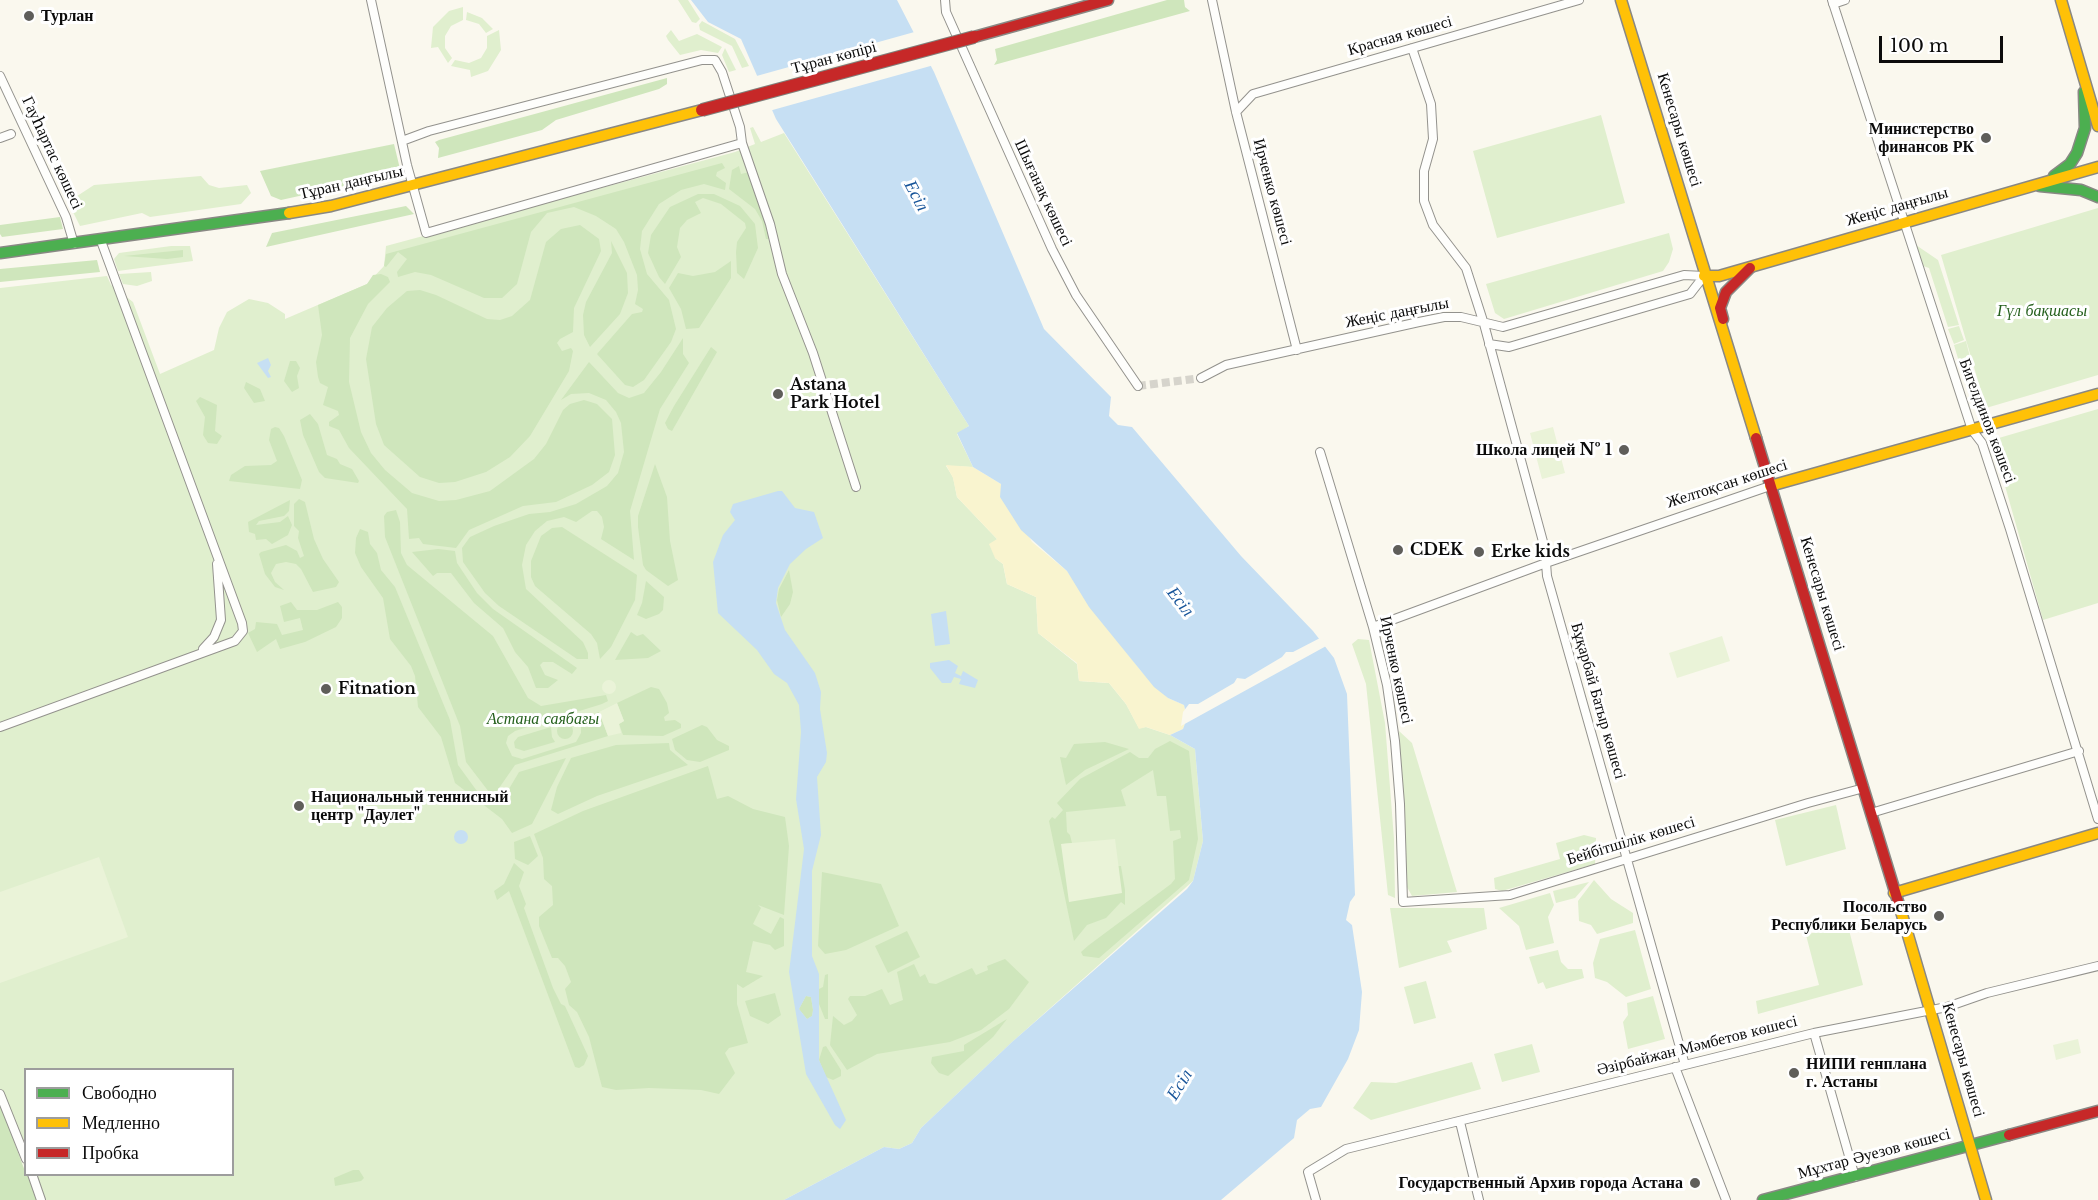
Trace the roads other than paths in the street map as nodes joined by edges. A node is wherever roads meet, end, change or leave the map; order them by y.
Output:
1 (371, 0) edge
2 (945, 0) edge
3 (1108, 0) edge
4 (1212, 0) edge
5 (1579, 0) edge
6 (1621, 0) edge
7 (1845, 0) edge
8 (2061, 0) edge
9 (1833, 2) edge
10 (1412, 48) junction
11 (0, 76) edge
12 (2084, 80) junction
13 (2098, 101) edge
14 (702, 110) joint
15 (1236, 112) junction
16 (2098, 126) edge
17 (10, 134) dead end
18 (0, 138) edge
19 (402, 141) junction
20 (742, 143) junction
21 (2098, 167) edge
22 (2049, 180) junction
23 (413, 185) junction
24 (2031, 186) junction
25 (2098, 197) edge
26 (1902, 223) junction
27 (101, 241) junction
28 (74, 244) junction
29 (0, 253) edge
30 (1752, 266) junction
31 (1704, 276) junction
32 (1484, 324) junction
33 (1489, 345) junction
34 (1297, 350) junction
35 (1728, 355) junction
36 (1201, 378) tunnel mouth
37 (1137, 386) dead end
38 (2098, 394) edge
39 (1972, 430) junction
40 (1320, 452) dead end
41 (1770, 486) junction
42 (856, 487) dead end
43 (216, 554) junction
44 (1546, 563) junction
45 (1373, 627) junction
46 (198, 653) junction
47 (0, 728) edge
48 (2079, 751) junction
49 (1864, 788) junction
50 (1871, 813) junction
51 (2098, 819) edge
52 (2098, 833) edge
53 (1628, 860) junction
54 (1894, 893) junction
55 (1403, 902) joint
56 (2098, 966) edge
57 (1931, 1008) junction
58 (1814, 1033) junction
59 (1685, 1065) junction
60 (1675, 1067) junction
61 (0, 1094) edge
62 (2098, 1110) edge
63 (1460, 1122) junction
64 (1971, 1145) junction
65 (24, 1154) edge
66 (33, 1176) edge
67 (1855, 1177) junction
68 (41, 1200) edge
69 (1316, 1200) edge
70 (1479, 1200) edge
71 (1726, 1200) edge
72 (1763, 1200) edge
73 (1986, 1200) edge

1 - 19 street
2 - 37 street, Шығанақ көшесі
3 - 14 main road, Тұран көпірі, bridge
4 - 15 street, Ирченко көшесі
5 - 10 street, Красная көшесі
6 - 31 main road, Кенесары көшесі
7 - 9 street
8 - 12 main road
9 - 26 street, Бигелдинов көшесі
10 - 15 street, Красная көшесі
10 - 32 street, Бұқарбай Батыр көшесі
11 - 28 street, Гауhартас көшесі
12 - 13 main road
12 - 16 main road
12 - 22 main road
14 - 23 main road, Тұран даңғылы
15 - 34 street, Ирченко көшесі
17 - 18 street
19 - 20 street
19 - 23 street
20 - 23 street
20 - 42 street
21 - 22 main road, Жеңіс даңғылы
22 - 24 main road, Жеңіс даңғылы
23 - 27 main road, Тұран даңғылы
24 - 25 main road
24 - 26 main road, Жеңіс даңғылы
26 - 30 main road, Жеңіс даңғылы
26 - 39 street, Бигелдинов көшесі
27 - 28 main road, Тұран даңғылы
27 - 43 street
28 - 29 main road, Тұран даңғылы
30 - 31 main road, Жеңіс даңғылы
30 - 35 main road
31 - 32 street, Жеңіс даңғылы
31 - 33 street
31 - 35 main road, Кенесары көшесі
32 - 33 street, Бұқарбай Батыр көшесі
32 - 34 street, Жеңіс даңғылы
33 - 44 street, Бұқарбай Батыр көшесі
34 - 36 street, Жеңіс даңғылы
35 - 41 main road, Кенесары көшесі
38 - 39 main road, Желтоқсан көшесі
39 - 41 main road, Желтоқсан көшесі
39 - 48 street, Бигелдинов көшесі
40 - 45 street, Ирченко көшесі
41 - 44 street, Желтоқсан көшесі
41 - 49 main road, Кенесары көшесі
43 - 46 street
43 - 46 street
44 - 45 street, Желтоқсан көшесі
44 - 53 street, Бұқарбай Батыр көшесі
45 - 55 street, Ирченко көшесі
46 - 47 street
48 - 50 street
48 - 51 street, Бигелдинов көшесі
49 - 50 main road, Кенесары көшесі
49 - 53 street, Бейбітшілік көшесі
50 - 54 main road, Кенесары көшесі
52 - 54 main road
53 - 55 street, Бейбітшілік көшесі
53 - 59 street, Бұқарбай Батыр көшесі
54 - 57 main road, Кенесары көшесі
56 - 57 street, Әзірбайжан Мәмбетов көшесі
57 - 58 street, Әзірбайжан Мәмбетов көшесі
57 - 64 main road, Кенесары көшесі
58 - 59 street, Әзірбайжан Мәмбетов көшесі
58 - 67 street
59 - 60 street, Әзірбайжан Мәмбетов көшесі
60 - 63 street, Әзірбайжан Мәмбетов көшесі
60 - 71 street
61 - 65 street
62 - 64 main road, Мұхтар Әуезов көшесі
63 - 69 street, Әзірбайжан Мәмбетов көшесі
63 - 70 street
64 - 67 main road, Мұхтар Әуезов көшесі
64 - 73 main road, Кенесары көшесі
66 - 68 street
67 - 72 main road, Мұхтар Әуезов көшесі

